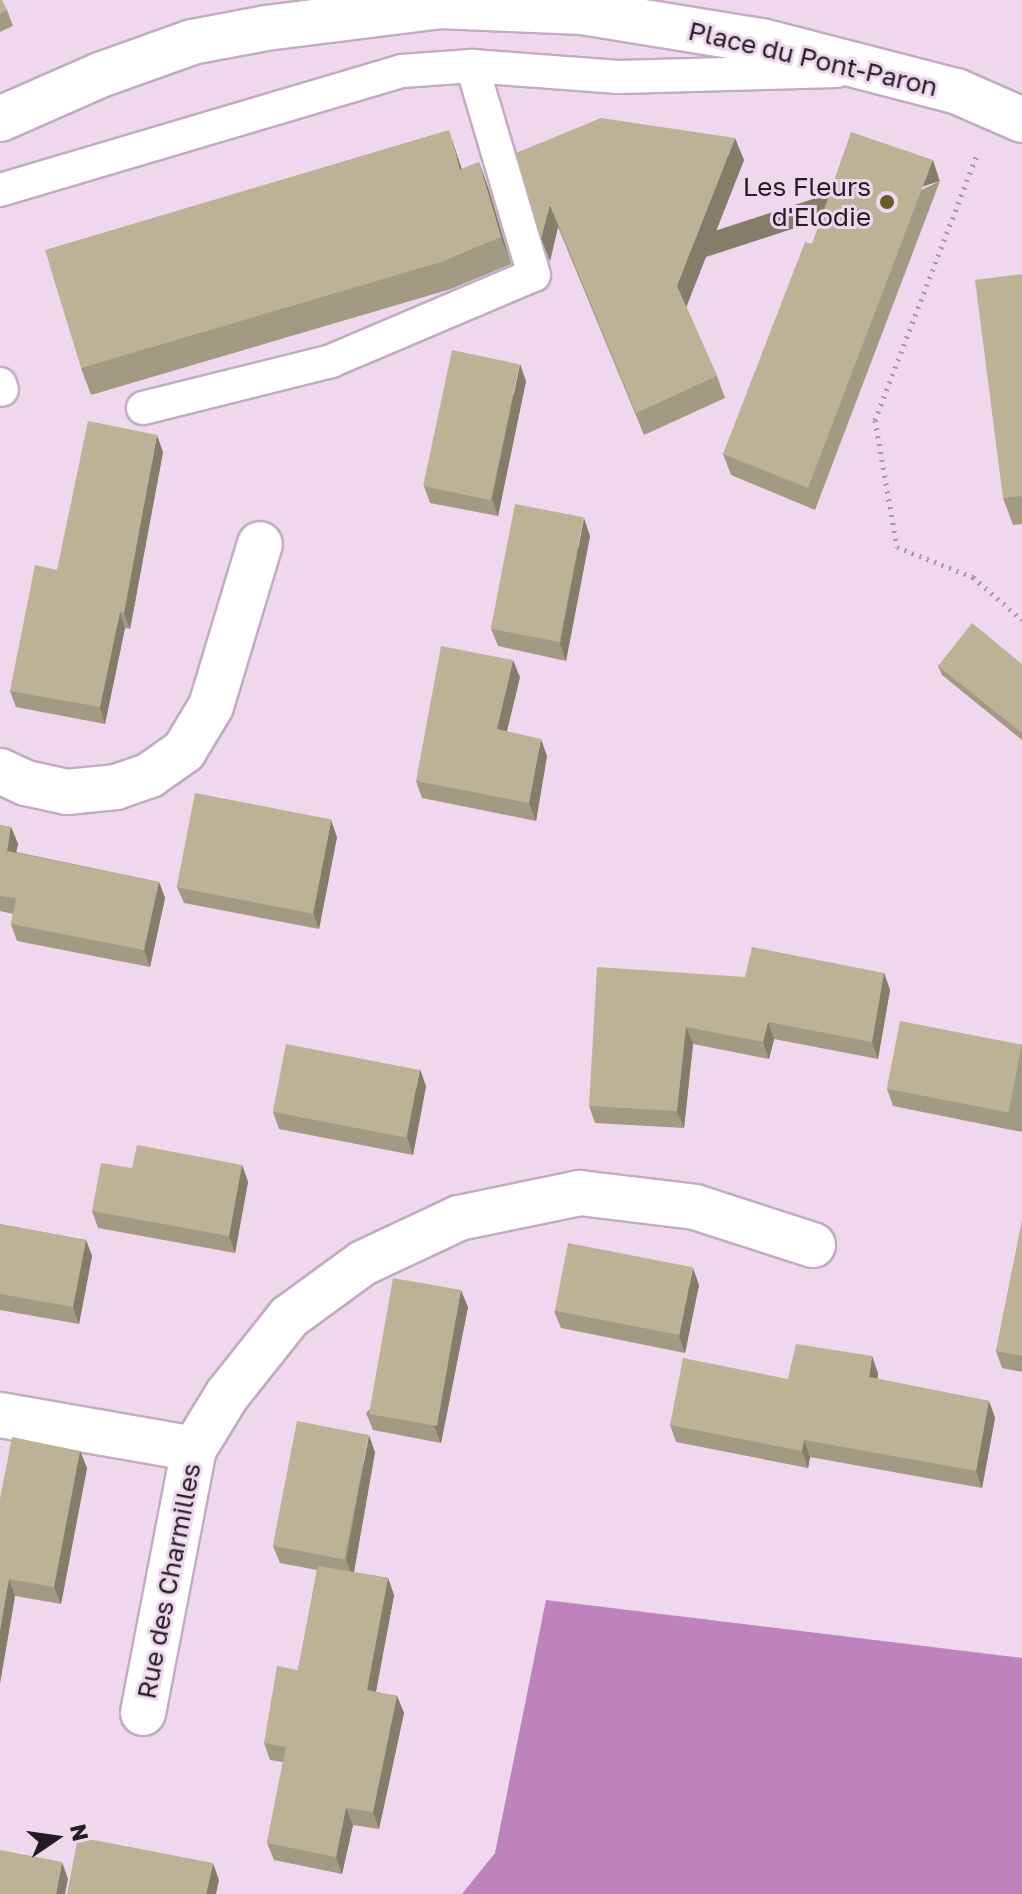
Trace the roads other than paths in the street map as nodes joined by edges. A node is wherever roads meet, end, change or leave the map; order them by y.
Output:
1 (279, 14) edge
2 (472, 66) junction
3 (880, 70) junction
4 (1008, 114) edge
5 (0, 119) edge
6 (0, 190) edge
7 (143, 408) dead end
8 (260, 544) dead end
9 (0, 771) edge
10 (813, 1245) dead end
11 (0, 1415) edge
12 (194, 1449) junction
13 (143, 1713) dead end

1 - 3 street, Place du Pont-Paron
1 - 5 street, Place du Pont-Paron
2 - 3 lane
2 - 6 lane
2 - 7 lane
3 - 4 street, Place du Pont-Paron
8 - 9 street
10 - 12 street, Rue des Charmilles
11 - 12 street, Rue des Charmilles
12 - 13 street, Rue des Charmilles

